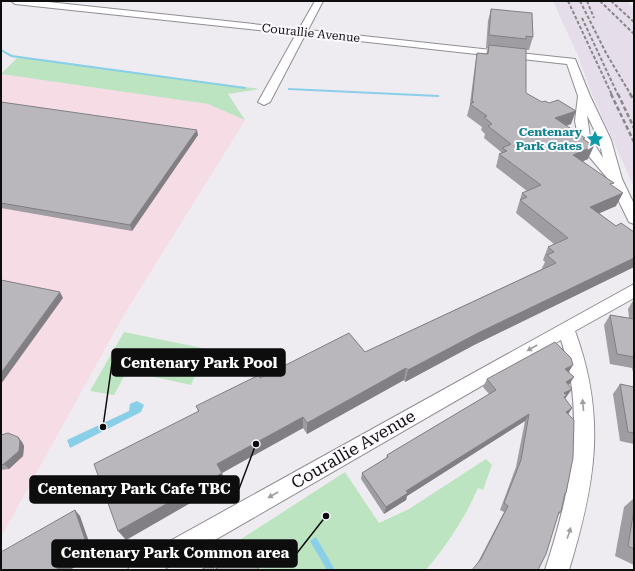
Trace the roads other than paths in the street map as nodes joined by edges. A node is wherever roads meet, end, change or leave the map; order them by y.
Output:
1 (15, 1) edge
2 (319, 1) edge
3 (301, 31) junction
4 (584, 96) junction
5 (264, 102) dead end
6 (582, 132) junction
7 (602, 133) junction
8 (615, 179) junction
9 (634, 219) edge
10 (634, 290) edge
11 (566, 329) junction
12 (140, 570) edge
13 (557, 570) edge

1 - 3 street, Courallie Avenue
2 - 3 street
3 - 4 street, Courallie Avenue
3 - 5 street
4 - 6 street, Courallie Avenue
4 - 7 street, Courallie Avenue
6 - 7 street
6 - 8 street, Courallie Avenue
7 - 8 street, Courallie Avenue
8 - 9 street, Courallie Avenue
10 - 11 street, Courallie Avenue
11 -> 12 street, Courallie Avenue
13 -> 11 street

